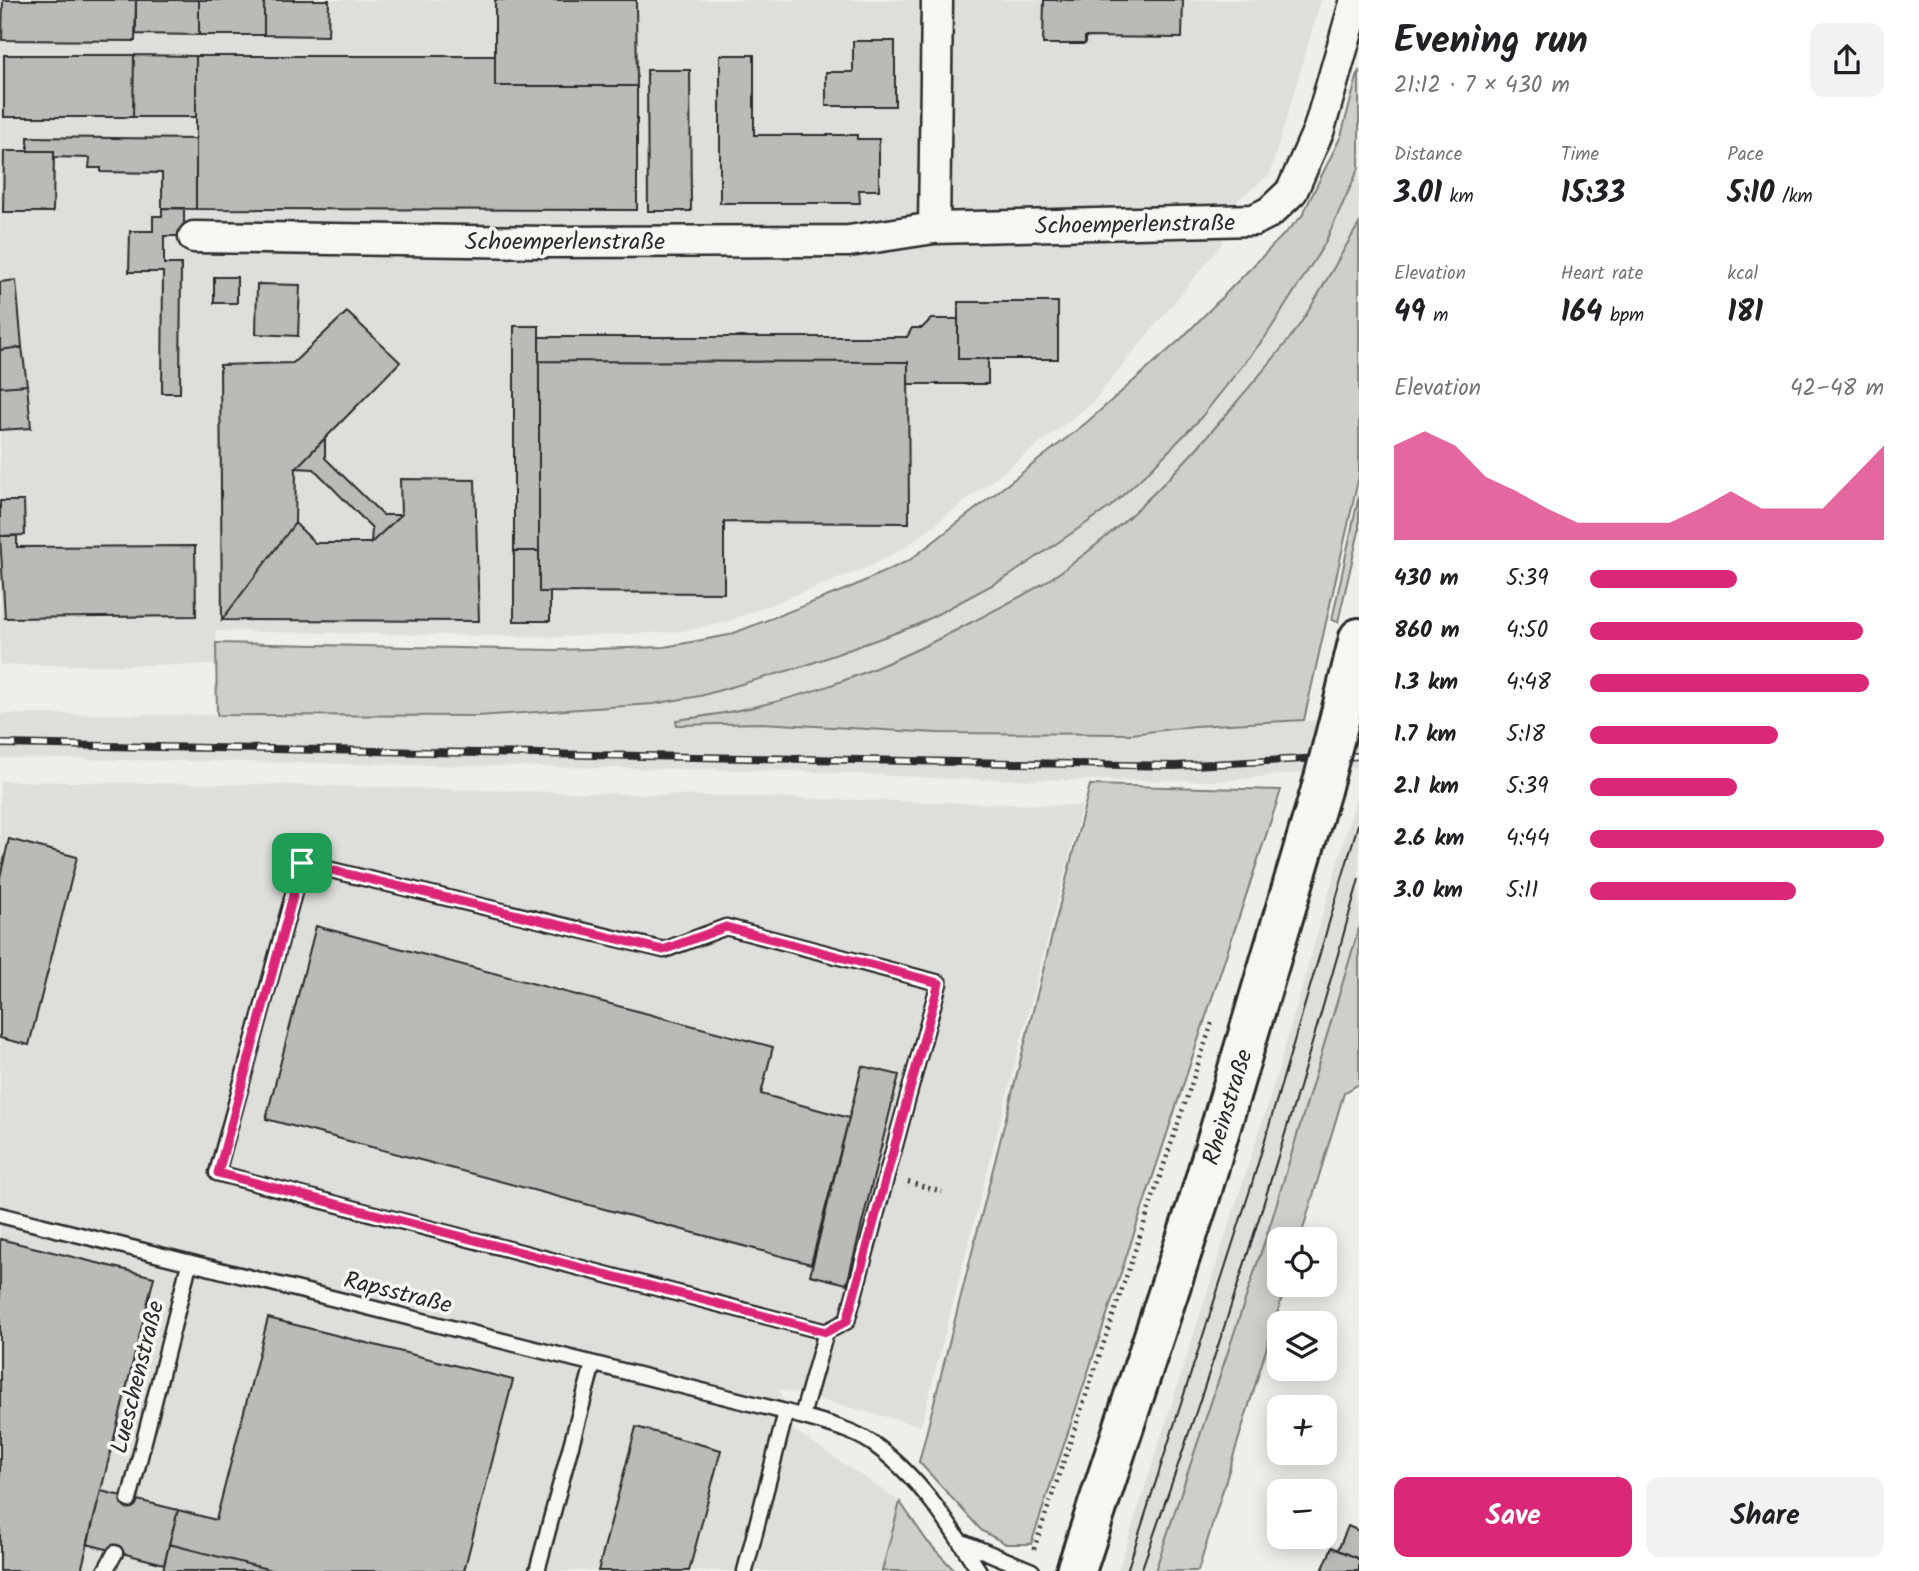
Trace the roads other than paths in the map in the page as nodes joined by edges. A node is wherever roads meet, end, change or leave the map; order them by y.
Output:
1 (937, 0) edge
2 (1356, 0) edge
3 (934, 228) junction
4 (194, 237) dead end
5 (1359, 638) edge
6 (0, 1215) edge
7 (189, 1264) junction
8 (826, 1332) junction
9 (593, 1364) junction
10 (786, 1412) junction
11 (802, 1416) junction
12 (129, 1500) dead end
13 (961, 1542) junction
14 (115, 1553) dead end
15 (1029, 1570) edge
16 (105, 1571) edge
17 (537, 1571) edge
18 (745, 1571) edge
19 (979, 1571) edge
20 (1076, 1571) edge

1 - 3 street
2 - 3 street, Schoemperlenstraße
3 - 4 street, Schoemperlenstraße
5 - 20 main road, Rheinstraße, bridge
6 - 7 lane, Rapsstraße
7 - 9 lane, Rapsstraße
7 - 12 lane, Lueschenstraße
8 - 8 lane
8 - 11 lane
9 - 10 lane, Rapsstraße
9 - 17 lane
10 - 11 lane, Rapsstraße
10 - 18 lane
11 - 13 lane, Rapsstraße
13 - 15 lane
13 - 19 lane, Rapsstraße
14 - 16 lane

